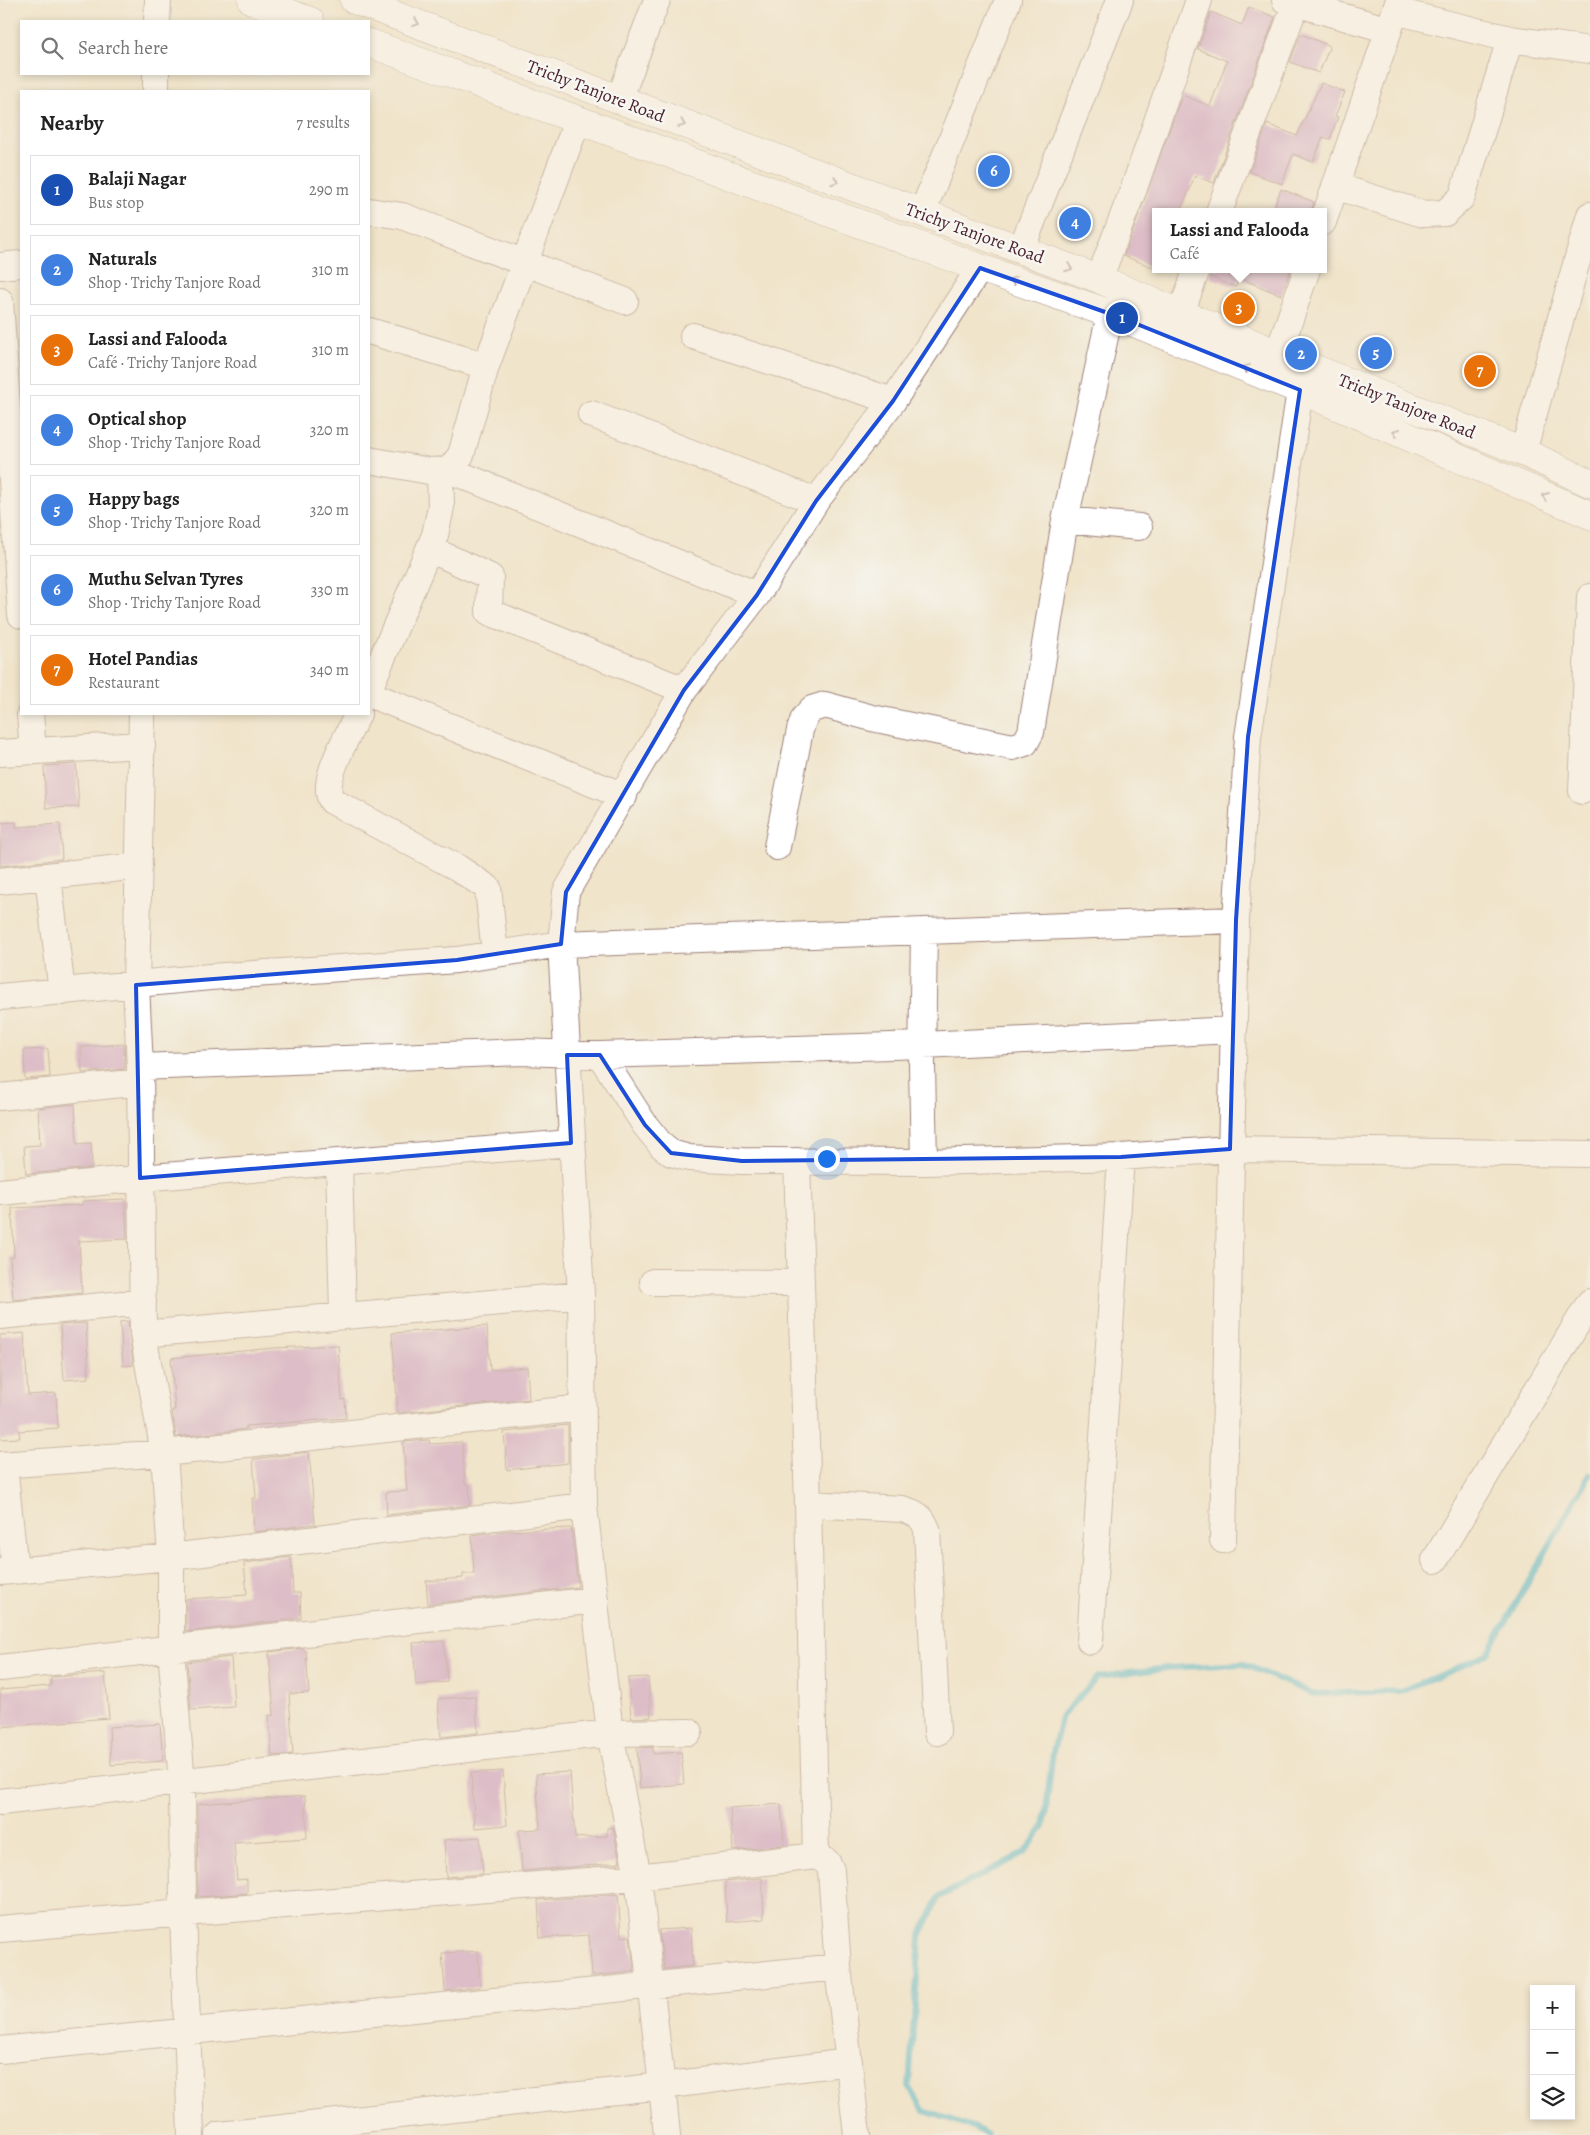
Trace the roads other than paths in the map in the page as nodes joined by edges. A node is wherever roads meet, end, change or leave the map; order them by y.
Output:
1 (158, 0) edge
2 (252, 0) edge
3 (657, 0) edge
4 (1008, 0) edge
5 (1120, 0) edge
6 (1199, 0) edge
7 (366, 2) edge
8 (1291, 2) edge
9 (1394, 14) edge
10 (157, 20) edge
11 (307, 20) edge
12 (1510, 39) junction
13 (370, 43) edge
14 (1590, 50) edge
15 (156, 75) edge
16 (156, 90) edge
17 (619, 100) junction
18 (578, 119) junction
19 (1335, 186) junction
20 (1220, 208) edge
21 (1327, 210) edge
22 (370, 211) edge
23 (922, 213) junction
24 (1590, 215) edge
25 (1021, 250) junction
26 (525, 263) junction
27 (20, 264) edge
28 (0, 266) edge
29 (980, 268) junction
30 (1196, 273) edge
31 (1306, 273) edge
32 (1099, 279) junction
33 (0, 301) edge
34 (625, 301) dead end
35 (1181, 313) junction
36 (1110, 314) junction
37 (370, 331) edge
38 (693, 336) dead end
39 (1278, 354) junction
40 (486, 366) junction
41 (1300, 390) junction
42 (892, 401) junction
43 (591, 414) dead end
44 (9, 424) edge
45 (1522, 452) junction
46 (370, 460) edge
47 (444, 470) junction
48 (1590, 483) edge
49 (816, 501) junction
50 (1590, 515) edge
51 (1065, 520) junction
52 (12, 524) edge
53 (1139, 527) dead end
54 (432, 542) junction
55 (757, 595) junction
56 (1590, 597) edge
57 (20, 604) edge
58 (370, 687) edge
59 (684, 690) junction
60 (370, 694) edge
61 (30, 715) edge
62 (142, 715) edge
63 (358, 715) edge
64 (142, 745) junction
65 (33, 751) junction
66 (0, 753) edge
67 (1582, 791) dead end
68 (624, 796) junction
69 (777, 847) dead end
70 (139, 849) junction
71 (48, 877) junction
72 (0, 881) edge
73 (1236, 920) junction
74 (924, 932) junction
75 (561, 944) junction
76 (490, 954) junction
77 (136, 986) junction
78 (62, 992) junction
79 (0, 998) edge
80 (1234, 1030) junction
81 (923, 1046) junction
82 (567, 1055) junction
83 (600, 1055) junction
84 (140, 1074) junction
85 (0, 1097) edge
86 (571, 1143) junction
87 (1230, 1149) junction
88 (1590, 1154) edge
89 (1121, 1157) junction
90 (797, 1161) junction
91 (339, 1162) junction
92 (924, 1162) junction
93 (140, 1178) junction
94 (0, 1192) edge
95 (653, 1282) dead end
96 (799, 1283) junction
97 (581, 1295) junction
98 (143, 1302) junction
99 (1590, 1302) edge
100 (342, 1315) junction
101 (0, 1316) edge
102 (144, 1334) junction
103 (583, 1408) junction
104 (164, 1453) junction
105 (2, 1465) edge
106 (808, 1504) junction
107 (584, 1506) junction
108 (1223, 1540) dead end
109 (171, 1556) junction
110 (1435, 1560) dead end
111 (7, 1571) edge
112 (595, 1600) junction
113 (1090, 1641) dead end
114 (171, 1649) junction
115 (0, 1668) edge
116 (689, 1732) dead end
117 (937, 1732) dead end
118 (610, 1733) junction
119 (182, 1783) junction
120 (0, 1802) edge
121 (816, 1856) junction
122 (638, 1877) junction
123 (183, 1913) junction
124 (0, 1928) edge
125 (838, 1968) junction
126 (651, 1986) junction
127 (188, 2030) junction
128 (0, 2050) edge
129 (849, 2062) junction
130 (662, 2086) junction
131 (191, 2135) edge
132 (219, 2135) edge
133 (667, 2135) edge
134 (857, 2135) edge

1 - 10 street
2 - 11 highway
3 - 17 street
4 - 23 street
5 - 25 street
6 - 32 street
7 -> 17 highway, Trichy Tanjore Road
8 - 9 street
8 - 20 street
9 - 12 street
9 - 19 street
12 - 14 street
12 - 19 street
13 - 18 highway, Trichy Tanjore Road
15 - 16 street
17 -> 23 highway, Trichy Tanjore Road
18 - 26 street
18 - 29 highway, Trichy Tanjore Road
19 - 21 street
22 - 26 street
23 - 25 highway, Trichy Tanjore Road
24 - 45 street
25 -> 32 highway, Trichy Tanjore Road
26 - 34 street
26 - 40 street
27 - 28 street
36 -> 29 highway, Trichy Tanjore Road
29 - 42 street
30 - 35 street
31 - 39 street
32 - 35 highway, Trichy Tanjore Road
33 - 44 street
35 - 39 highway, Trichy Tanjore Road
41 -> 36 highway, Trichy Tanjore Road
36 - 51 street
37 - 40 street
38 - 42 street
39 - 45 highway, Trichy Tanjore Road
40 - 47 street
50 -> 41 highway, Trichy Tanjore Road
41 - 73 street
42 - 49 street
43 - 49 street
44 - 52 street
45 - 48 highway, Trichy Tanjore Road
46 - 47 street
47 - 54 street
47 - 55 street
49 - 55 street
51 - 53 street
51 - 69 street
52 - 57 street
54 - 58 street
54 - 59 street
55 - 59 street
56 - 67 street
59 - 68 street
60 - 68 street
61 - 65 street
62 - 64 street
63 - 76 street
64 - 65 street
64 - 70 street
65 - 66 street
68 - 75 street
70 - 71 street
70 - 77 street
71 - 72 street
71 - 78 street
73 - 74 street
73 - 80 street
74 - 75 street
74 - 81 street
75 - 76 street
75 - 82 street
76 - 77 street
77 - 78 street
77 - 84 street
78 - 79 street
80 - 81 street
80 - 87 street
81 - 83 street
81 - 92 street
82 - 83 street
82 - 84 street
82 - 86 street
83 - 90 street
84 - 85 street
84 - 93 street
86 - 91 street
86 - 97 street
87 - 88 street
87 - 89 street
87 - 108 street
89 - 92 street
89 - 113 street
90 - 92 street
90 - 96 street
91 - 93 street
91 - 100 street
93 - 94 street
93 - 98 street
95 - 96 street
96 - 106 street
97 - 100 street
97 - 103 street
98 - 101 street
98 - 102 street
99 - 110 street
100 - 102 street
102 - 104 street
103 - 104 street
103 - 107 street
104 - 105 street
104 - 109 street
105 - 111 street
106 - 117 street
106 - 121 street
107 - 109 street
107 - 112 street
109 - 111 street
109 - 114 street
112 - 114 street
112 - 118 street
114 - 115 street
114 - 119 street
116 - 118 street
118 - 119 street
118 - 122 street
119 - 120 street
119 - 123 street
121 - 122 street
121 - 125 street
122 - 123 street
122 - 126 street
123 - 124 street
123 - 127 street
125 - 126 street
125 - 129 street
126 - 127 street
126 - 130 street
127 - 128 street
127 - 131 street
129 - 130 street
129 - 134 street
130 - 132 street
130 - 133 street

